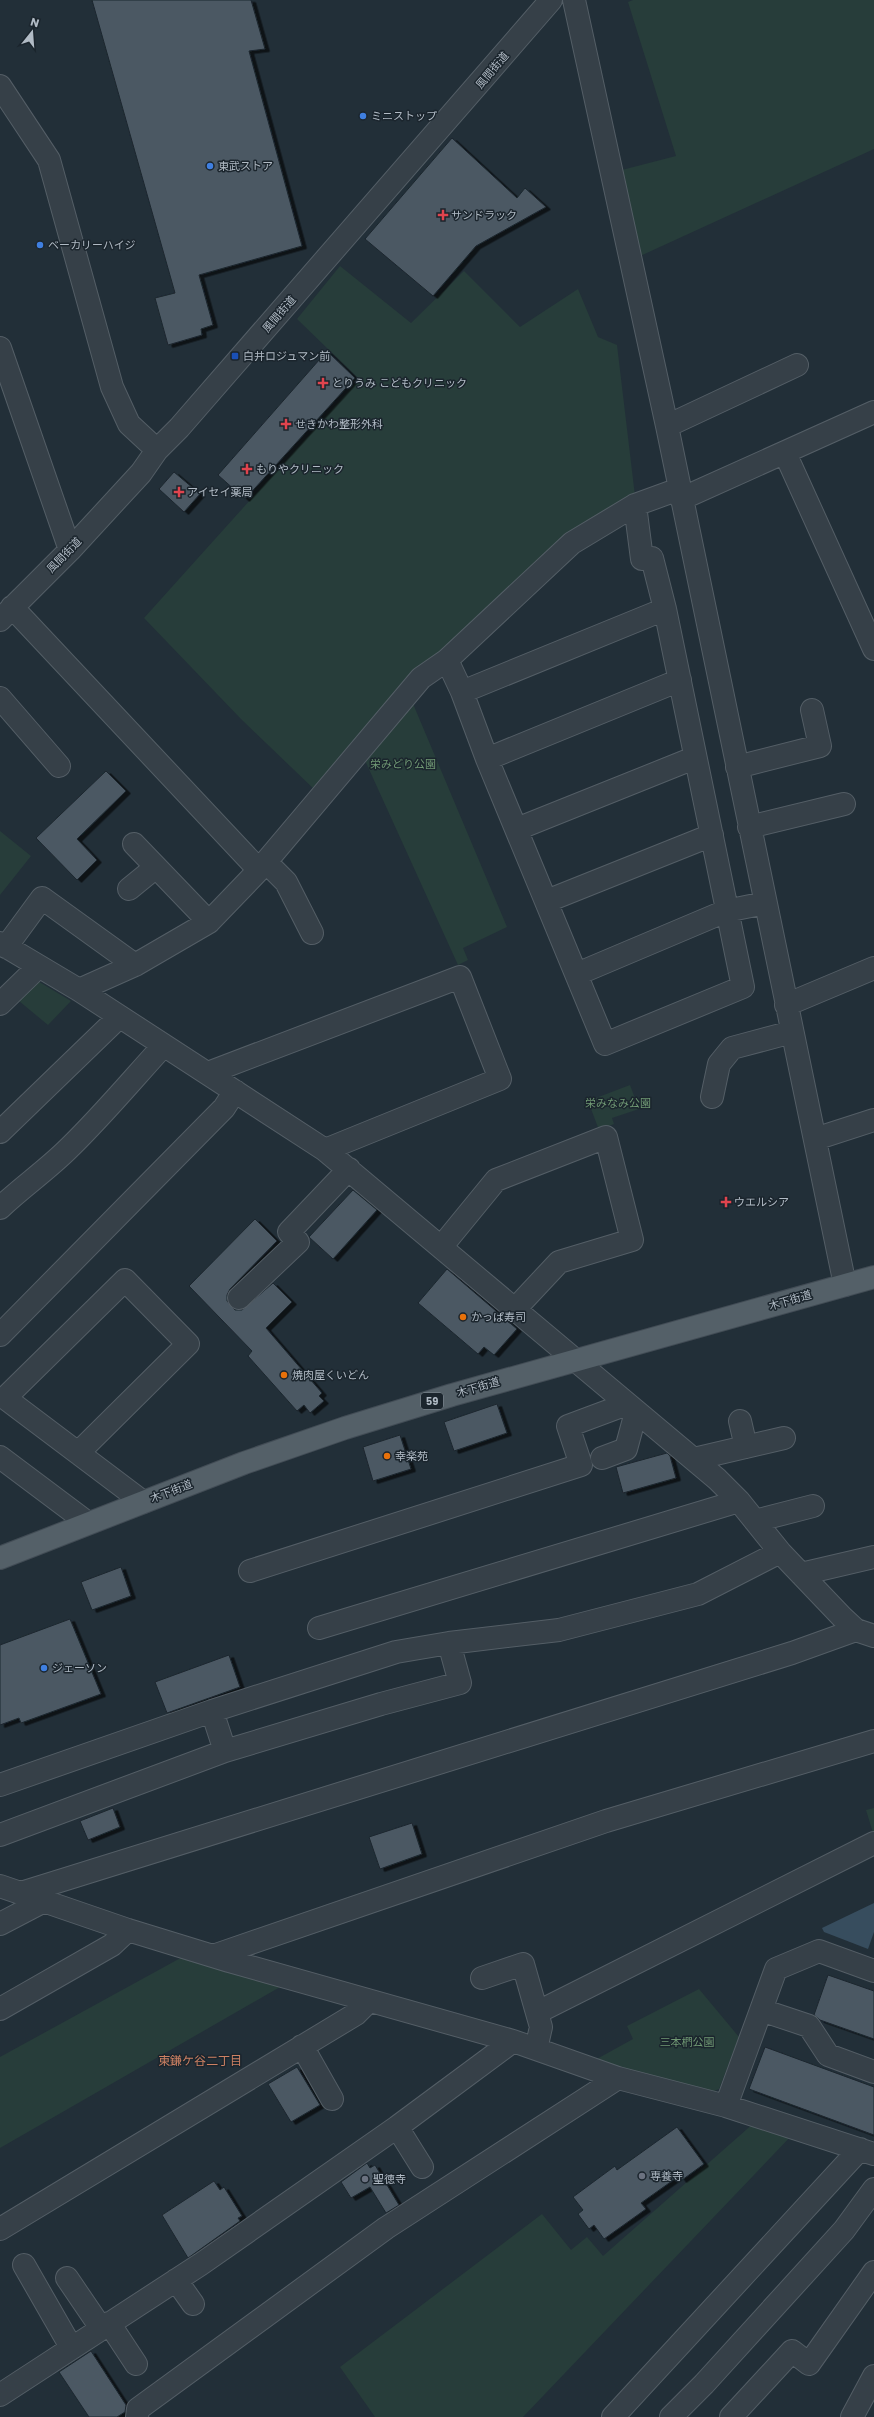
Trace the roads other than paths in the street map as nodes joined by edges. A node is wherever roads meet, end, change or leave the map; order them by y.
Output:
1 (551, 0) edge
2 (574, 0) edge
3 (0, 86) edge
4 (0, 348) edge
5 (797, 365) dead end
6 (874, 412) edge
7 (667, 426) junction
8 (157, 450) junction
9 (785, 454) junction
10 (680, 494) junction
11 (635, 504) junction
12 (70, 550) junction
13 (665, 609) junction
14 (4, 616) edge
15 (872, 641) edge
16 (447, 660) junction
17 (680, 680) junction
18 (462, 692) junction
19 (0, 698) edge
20 (812, 710) dead end
21 (694, 758) junction
22 (487, 759) junction
23 (59, 766) dead end
24 (737, 767) junction
25 (844, 804) dead end
26 (749, 827) junction
27 (517, 829) junction
28 (712, 835) junction
29 (134, 844) dead end
30 (262, 866) junction
31 (156, 867) junction
32 (130, 889) dead end
33 (547, 901) junction
34 (765, 903) junction
35 (726, 911) junction
36 (209, 922) junction
37 (312, 933) dead end
38 (3, 945) edge
39 (135, 965) junction
40 (38, 967) junction
41 (874, 968) edge
42 (577, 974) junction
43 (79, 990) junction
44 (0, 1004) edge
45 (786, 1005) junction
46 (119, 1016) junction
47 (792, 1032) junction
48 (164, 1045) junction
49 (208, 1073) junction
50 (236, 1091) junction
51 (712, 1097) dead end
52 (874, 1120) edge
53 (0, 1132) edge
54 (815, 1139) junction
55 (325, 1150) junction
56 (349, 1169) junction
57 (0, 1208) edge
58 (442, 1246) junction
59 (874, 1277) edge
60 (845, 1285) junction
61 (239, 1298) dead end
62 (515, 1309) junction
63 (0, 1335) edge
64 (575, 1361) junction
65 (632, 1408) junction
66 (740, 1421) dead end
67 (784, 1438) dead end
68 (746, 1447) junction
69 (78, 1453) junction
70 (0, 1457) edge
71 (602, 1458) dead end
72 (694, 1460) junction
73 (739, 1501) junction
74 (143, 1502) junction
75 (813, 1506) dead end
76 (755, 1521) junction
77 (88, 1523) junction
78 (780, 1552) junction
79 (874, 1557) edge
80 (0, 1558) edge
81 (250, 1571) dead end
82 (801, 1574) junction
83 (319, 1628) dead end
84 (865, 1633) edge
85 (449, 1643) junction
86 (212, 1711) junction
87 (874, 1741) edge
88 (225, 1751) junction
89 (0, 1785) edge
90 (0, 1835) edge
91 (874, 1843) edge
92 (0, 1886) edge
93 (21, 1893) junction
94 (44, 1901) junction
95 (0, 1924) edge
96 (128, 1930) junction
97 (212, 1956) junction
98 (874, 1971) edge
99 (482, 1978) dead end
100 (369, 2002) junction
101 (0, 2009) edge
102 (761, 2010) junction
103 (538, 2012) junction
104 (513, 2041) junction
105 (302, 2046) junction
106 (536, 2049) junction
107 (874, 2072) edge
108 (618, 2078) junction
109 (332, 2099) dead end
110 (726, 2106) junction
111 (397, 2127) junction
112 (867, 2152) edge
113 (422, 2167) dead end
114 (874, 2189) edge
115 (0, 2229) edge
116 (24, 2265) dead end
117 (874, 2272) edge
118 (68, 2278) dead end
119 (176, 2280) junction
120 (194, 2304) dead end
121 (105, 2326) junction
122 (71, 2347) junction
123 (136, 2364) dead end
124 (874, 2376) edge
125 (0, 2395) edge
126 (137, 2417) edge
127 (613, 2417) edge
128 (671, 2417) edge
129 (731, 2417) edge
130 (852, 2417) edge

1 - 8 street, 風間街道
2 - 7 street
3 - 8 street
4 - 12 street
5 - 7 street
6 - 9 street
7 - 10 street
8 - 12 street, 風間街道
9 - 10 street
9 - 15 street
10 - 11 street
10 - 24 street
11 - 13 street
11 - 16 street
12 - 14 street, 風間街道
13 - 17 street
13 - 18 street
14 - 30 street
16 - 18 street
16 - 30 street
17 - 21 street
17 - 22 street
18 - 22 street
19 - 23 street
20 - 24 street
21 - 27 street
21 - 28 street
22 - 27 street
24 - 26 street
25 - 26 street
26 - 34 street
27 - 33 street
28 - 33 street
28 - 35 street
29 - 31 street
30 - 36 street
30 - 37 street
31 - 32 street
31 - 36 street
33 - 42 street
34 - 35 street
34 - 45 street
35 - 42 street
35 - 42 street
36 - 39 street
38 - 39 street
38 - 40 street
39 - 43 street
40 - 43 street
40 - 44 street
41 - 45 street
43 - 46 street
45 - 47 street
46 - 48 street
46 - 53 street
47 - 51 street
47 - 54 street
48 - 49 street
48 - 57 street
49 - 50 street
49 - 55 street
50 - 55 street
50 - 63 street
52 - 54 street
54 - 60 street
55 - 56 street
56 - 58 street
56 - 61 street
58 - 62 street
58 - 62 street
59 - 60 main road, 木下街道 / 59
60 - 64 main road, 木下街道 / 59
62 - 64 street
64 - 65 street
64 - 74 main road, 木下街道 / 59
65 - 71 street
65 - 72 street
65 - 81 street
66 - 68 street
67 - 68 street
68 - 72 street
69 - 69 street
69 - 74 street
70 - 77 street
72 - 73 street
73 - 76 street
73 - 83 street
74 - 77 main road, 木下街道 / 59
75 - 76 street
76 - 78 street
77 - 80 main road, 木下街道 / 59
78 - 82 street
78 - 85 street
79 - 82 street
82 - 84 street
84 - 93 street
85 - 86 street
85 - 88 street
86 - 88 street
86 - 89 street
87 - 97 street
88 - 90 street
91 - 103 street
92 - 93 street
93 - 94 street
94 - 95 street
94 - 96 street
96 - 97 street
96 - 101 street
97 - 100 street
98 - 102 street
99 - 103 street
100 - 104 street
100 - 105 street
102 - 107 street
102 - 110 street
103 - 106 street
104 - 106 street
104 - 111 street
105 - 109 street
105 - 115 street
106 - 108 street
108 - 110 street
108 - 126 street
110 - 112 street
111 - 113 street
111 - 119 street
112 - 127 street
114 - 128 street
116 - 122 street
117 - 129 street
118 - 121 street
119 - 120 street
119 - 121 street
121 - 122 street
121 - 123 street
122 - 125 street
124 - 130 street

